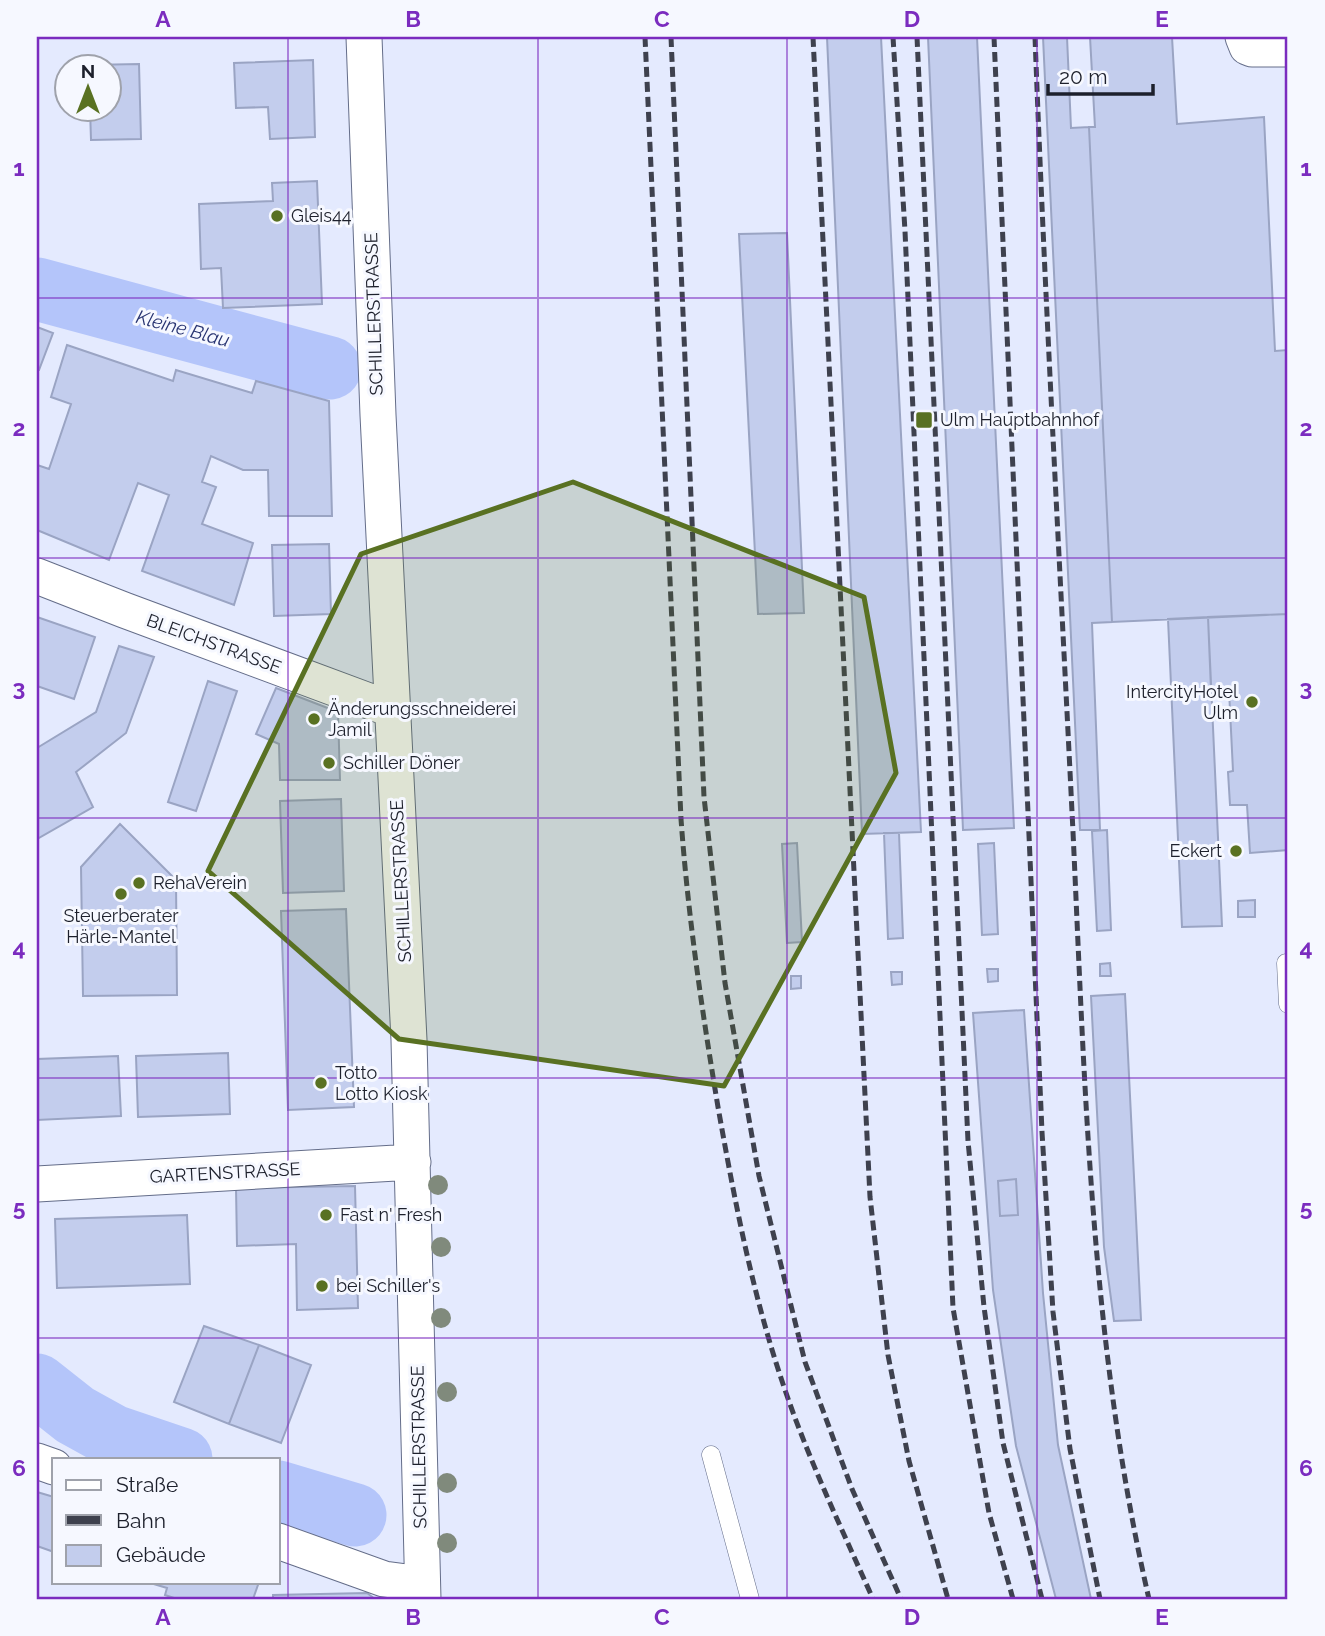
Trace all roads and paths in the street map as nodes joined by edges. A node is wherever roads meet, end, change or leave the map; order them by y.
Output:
1 (365, 37) edge
2 (1242, 37) edge
3 (1288, 49) edge
4 (37, 576) edge
5 (393, 710) junction
6 (1286, 963) dead end
7 (1288, 1004) edge
8 (413, 1162) junction
9 (37, 1184) edge
10 (711, 1455) dead end
11 (280, 1542) edge
12 (423, 1592) edge
13 (750, 1599) edge

1 - 5 street, SCHILLERSTRASSE
2 - 3 street
4 - 5 street, BLEICHSTRASSE
5 - 8 street, SCHILLERSTRASSE
6 - 7 lane
8 - 9 street, GARTENSTRASSE
8 - 12 street, SCHILLERSTRASSE
10 - 13 lane
11 - 12 street

